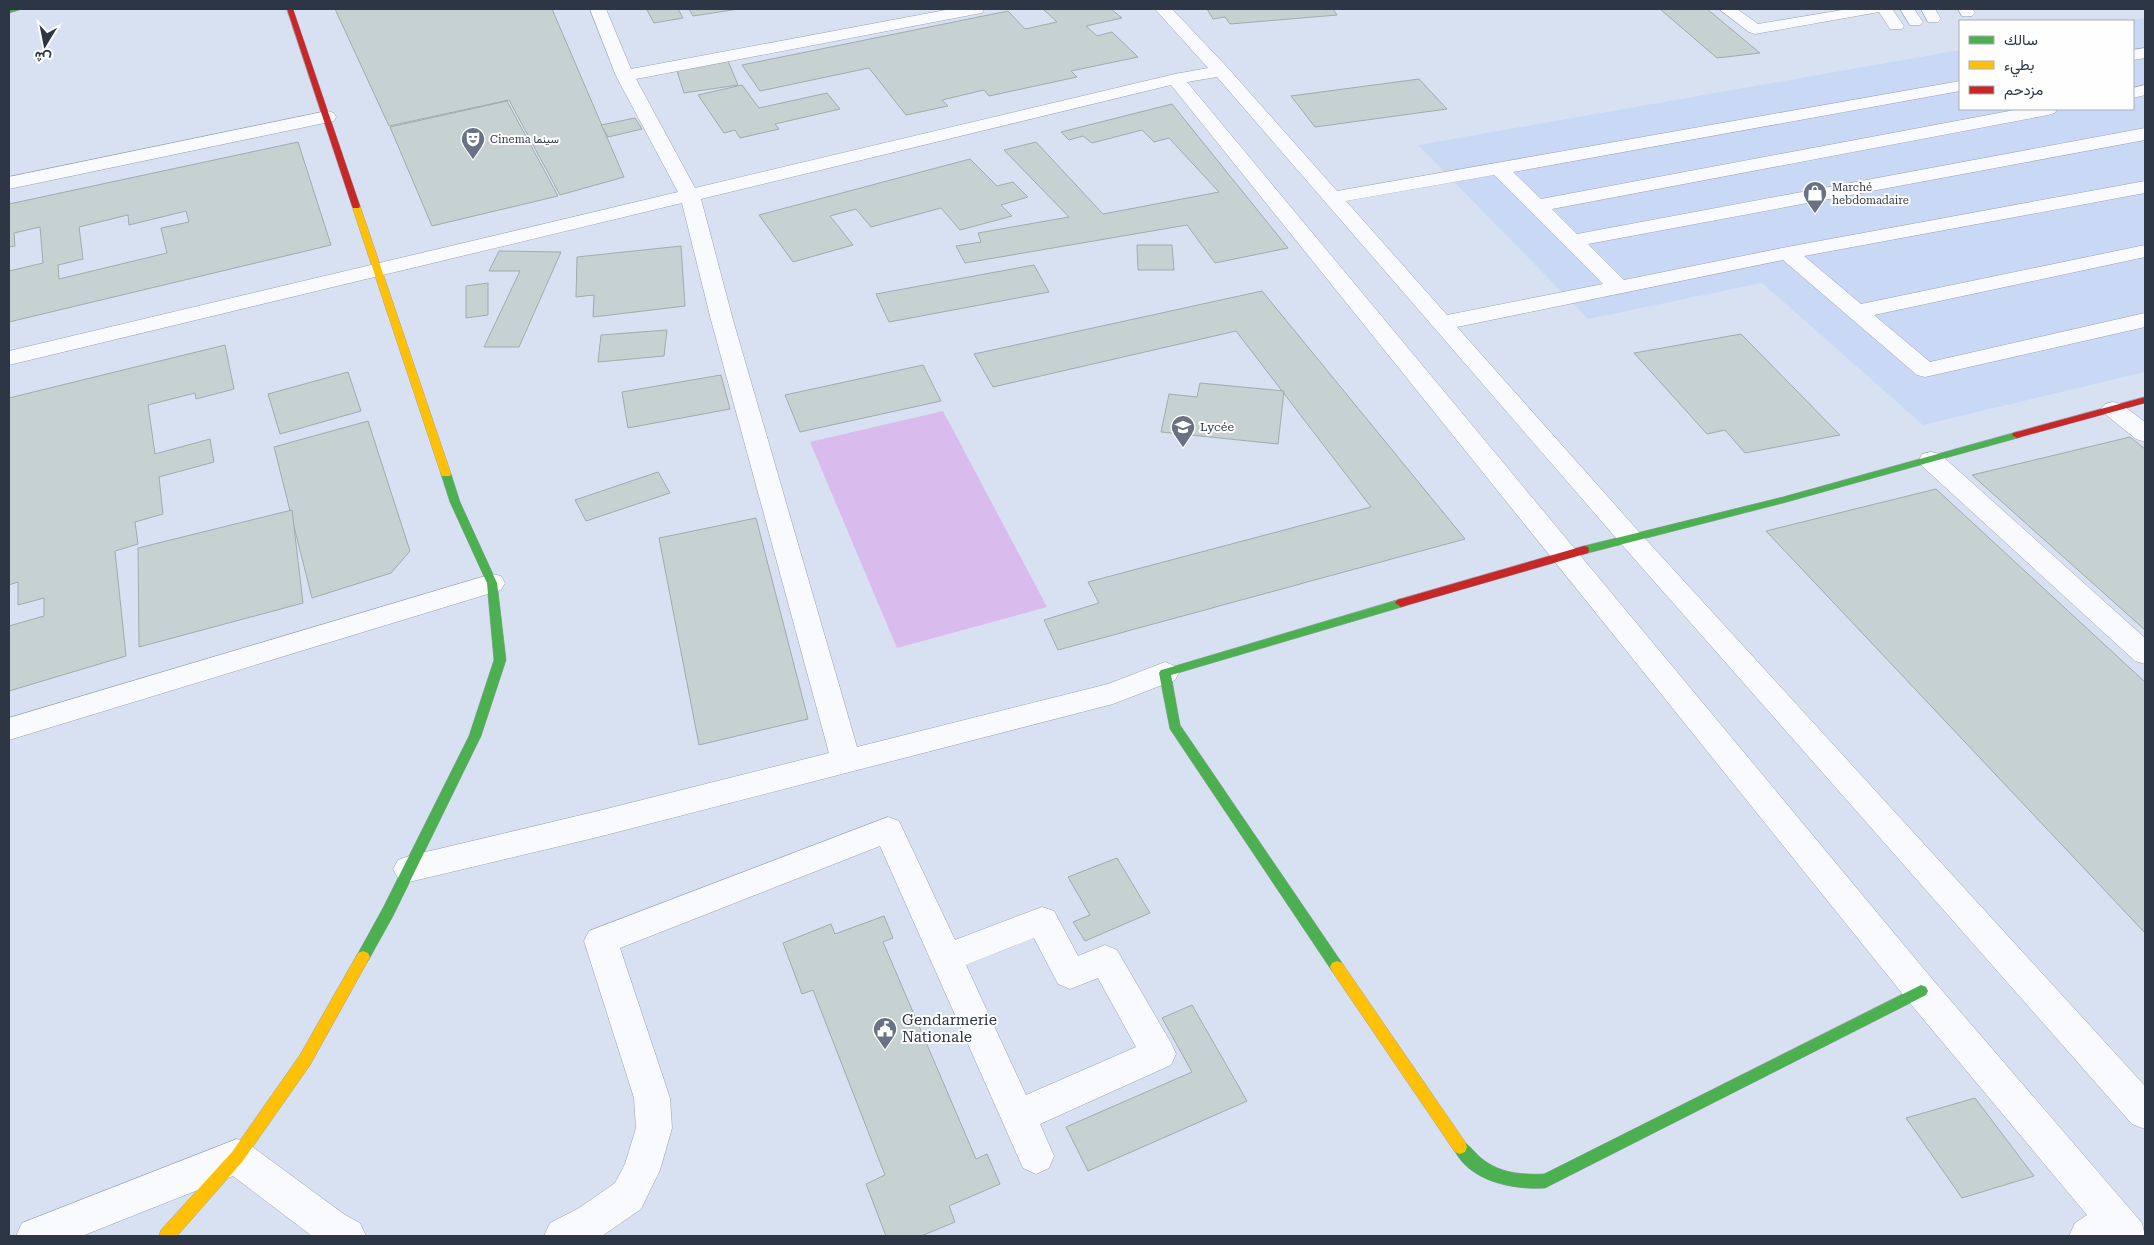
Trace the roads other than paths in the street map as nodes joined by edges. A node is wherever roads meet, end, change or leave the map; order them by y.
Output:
1 (20, 9) edge
2 (290, 9) edge
3 (598, 9) edge
4 (976, 9) edge
5 (1163, 9) edge
6 (1727, 9) edge
7 (1885, 9) edge
8 (9, 11) edge
9 (911, 14) edge
10 (1873, 14) edge
11 (1832, 16) junction
12 (1815, 19) junction
13 (1775, 25) junction
14 (1896, 26) dead end
15 (1839, 33) dead end
16 (1822, 37) dead end
17 (1783, 43) dead end
18 (1221, 71) junction
19 (626, 76) junction
20 (1175, 79) junction
21 (1959, 86) edge
22 (2043, 110) edge
23 (326, 117) junction
24 (2145, 134) edge
25 (1499, 169) junction
26 (9, 183) edge
27 (2145, 187) edge
28 (690, 196) junction
29 (1332, 198) junction
30 (1537, 206) junction
31 (1573, 241) junction
32 (2145, 251) edge
33 (1787, 253) junction
34 (377, 272) junction
35 (1619, 287) junction
36 (1856, 312) junction
37 (2145, 320) edge
38 (1442, 323) junction
39 (9, 358) edge
40 (2145, 400) edge
41 (2113, 408) junction
42 (2145, 434) edge
43 (1931, 460) junction
44 (1632, 540) junction
45 (1565, 555) junction
46 (492, 583) junction
47 (2145, 654) edge
48 (1165, 673) junction
49 (9, 729) edge
50 (846, 761) junction
51 (409, 869) junction
52 (946, 958) junction
53 (1921, 991) junction
54 (2145, 1112) edge
55 (1018, 1116) junction
56 (1036, 1156) dead end
57 (237, 1157) junction
58 (2110, 1231) edge
59 (35, 1236) edge
60 (167, 1236) edge
61 (347, 1236) edge
62 (563, 1236) edge

1 - 8 street
2 - 23 street
3 - 19 street
4 - 9 street
5 - 18 street
6 - 13 lane
7 - 14 lane
9 - 19 street
10 - 11 lane
11 - 12 lane
11 - 15 lane
12 - 13 lane
12 - 16 lane
13 - 17 lane
18 - 20 street
18 - 29 street
19 - 28 street
20 - 28 street
20 - 45 street
21 - 25 street
22 - 30 street
23 - 26 street
23 - 34 street
24 - 31 street
25 - 29 street
25 - 30 street
27 - 33 street
28 - 34 street
28 - 50 street
29 - 38 street
30 - 31 street
31 - 35 street
32 - 36 street
33 - 35 street
33 - 36 street
34 - 39 street
34 - 46 street
35 - 38 street
36 - 37 street
38 - 44 street
40 - 41 street
41 - 42 street
41 - 43 street
43 - 44 street
43 - 47 street
44 - 45 street
44 - 54 street
45 - 48 street
45 - 53 street
46 - 49 street
46 - 51 street
48 - 50 street
48 - 53 street
50 - 51 street
51 - 57 street
52 - 55 street
52 - 55 street
52 - 62 street
53 - 58 street
55 - 56 street
57 - 59 street
57 - 60 street
57 - 61 street

